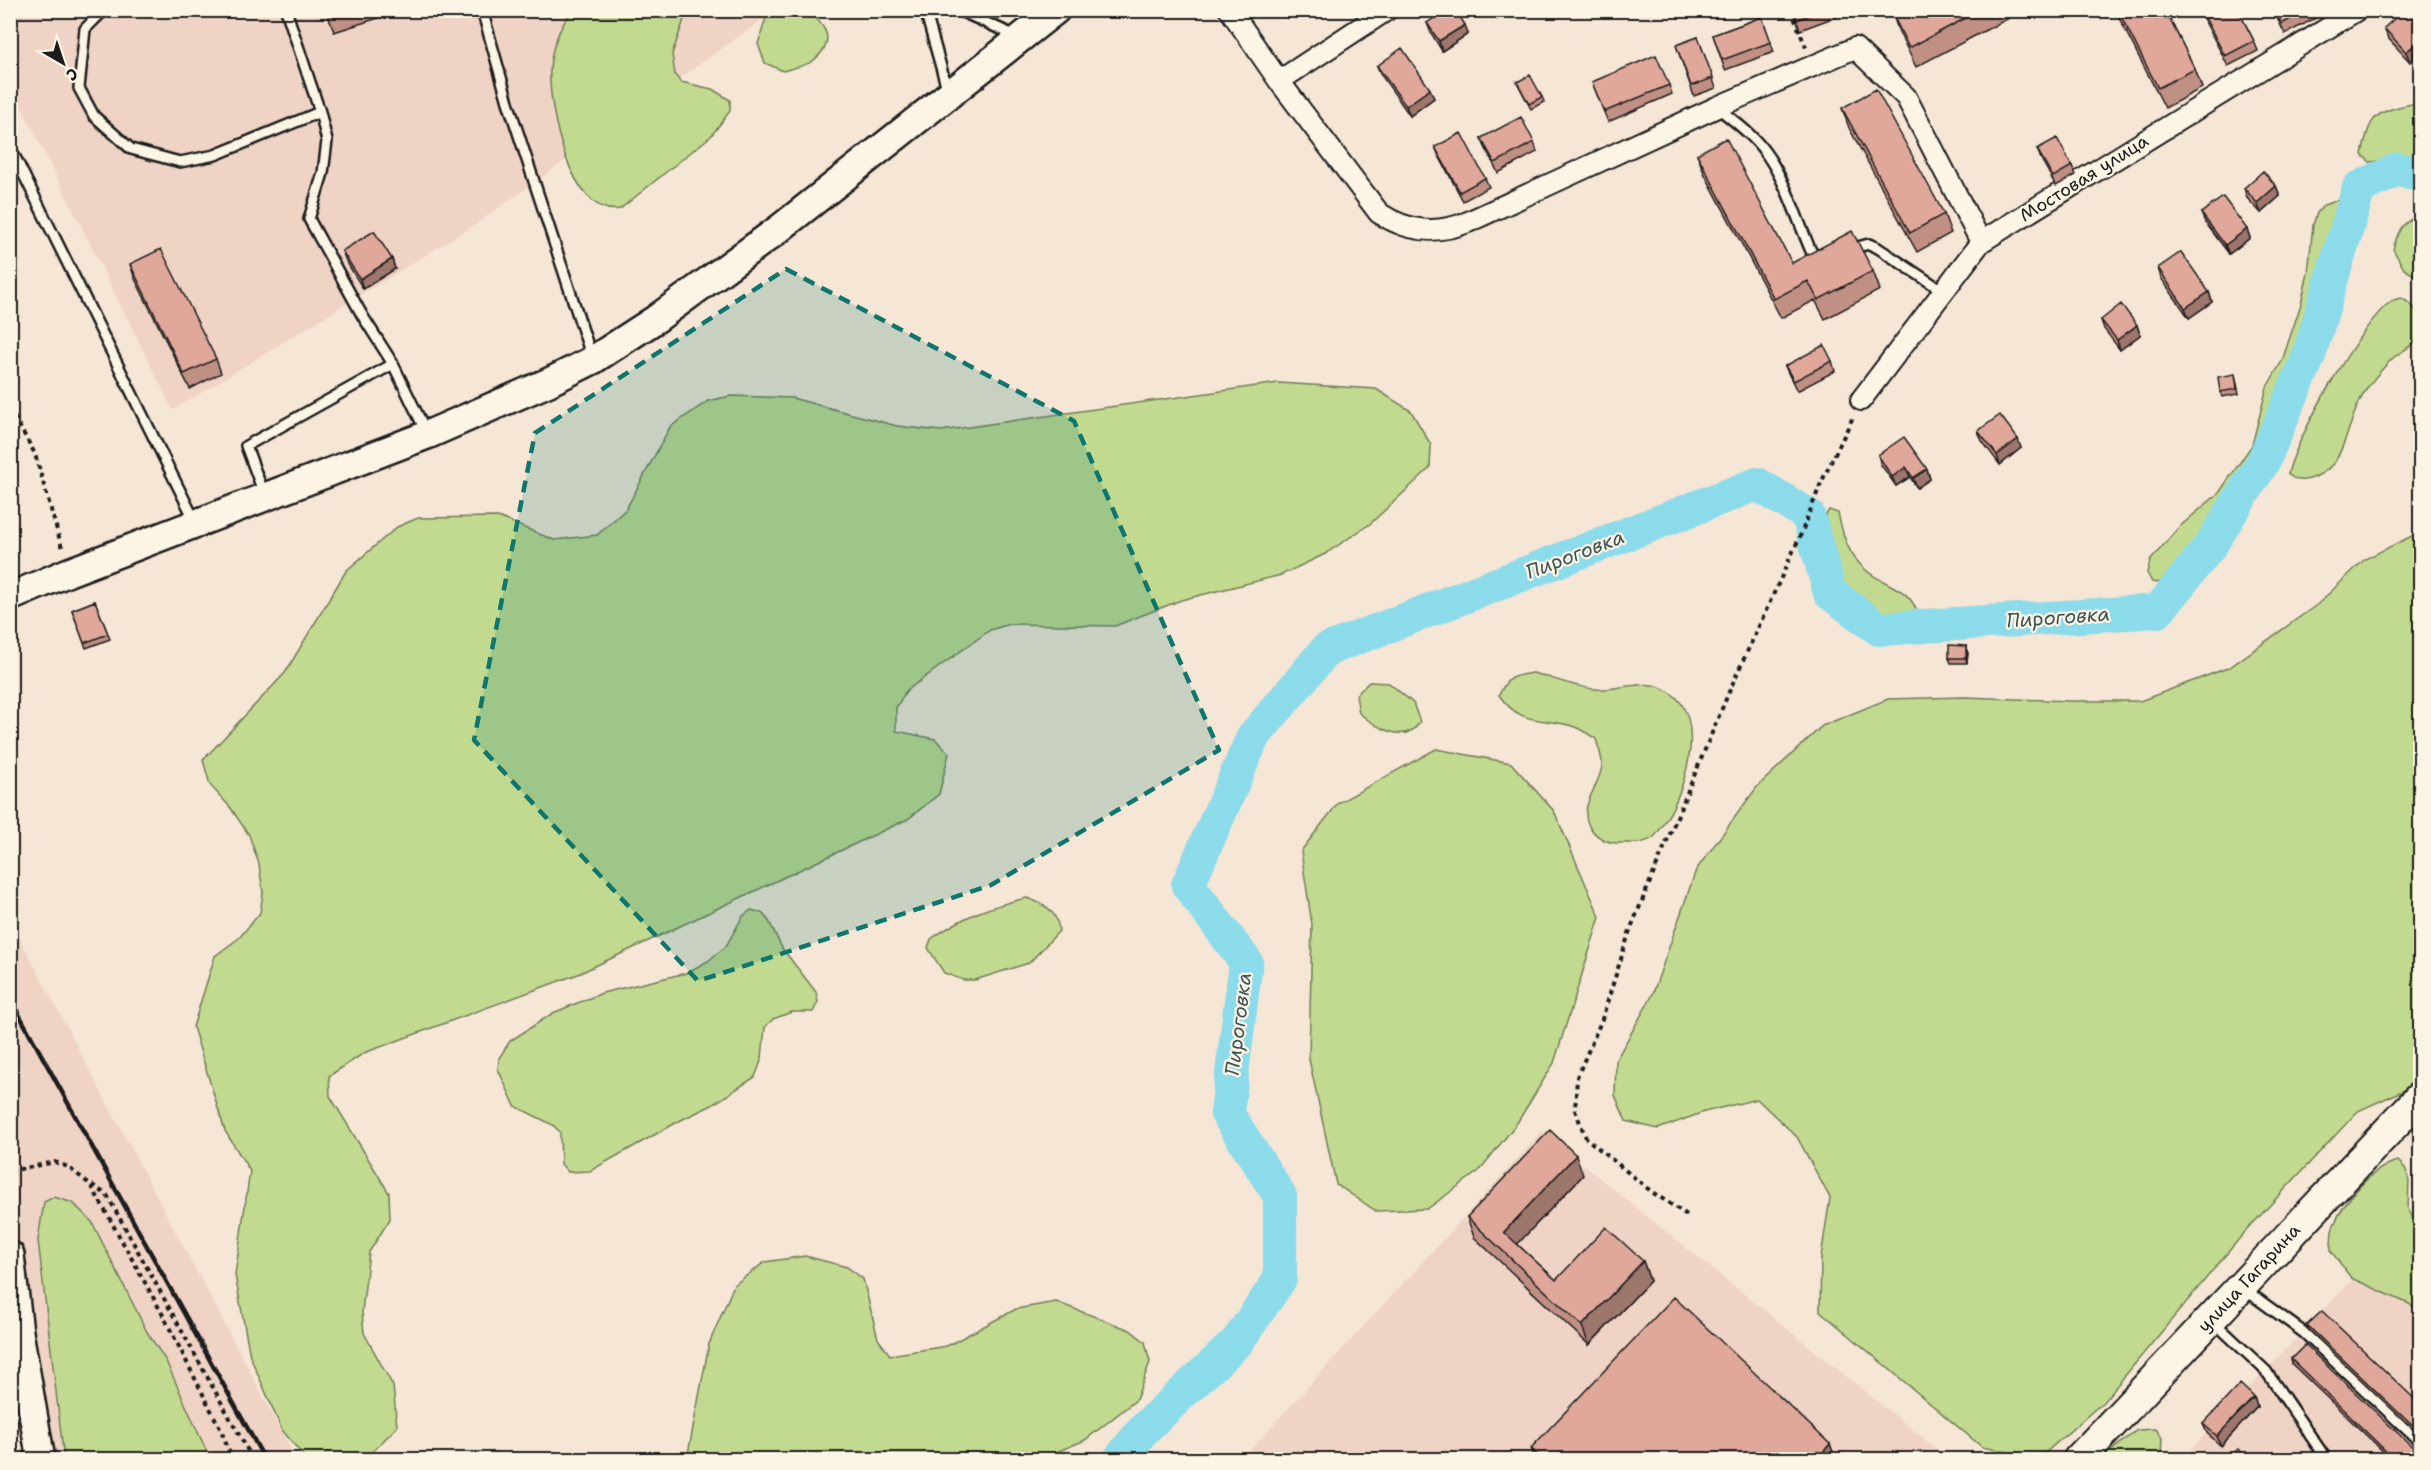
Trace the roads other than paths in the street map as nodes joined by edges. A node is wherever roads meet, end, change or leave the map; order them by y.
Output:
1 (104, 10) edge
2 (286, 10) edge
3 (482, 10) edge
4 (924, 10) edge
5 (958, 10) edge
6 (1056, 10) edge
7 (1230, 10) edge
8 (1387, 10) edge
9 (2357, 10) edge
10 (1023, 39) junction
11 (1279, 81) junction
12 (950, 96) junction
13 (1717, 106) junction
14 (320, 112) junction
15 (10, 147) edge
16 (1981, 242) junction
17 (1844, 252) edge
18 (1829, 261) edge
19 (1943, 291) junction
20 (593, 360) junction
21 (393, 364) junction
22 (1861, 400) road end
23 (427, 435) junction
24 (265, 496) junction
25 (196, 523) junction
26 (10, 597) edge
27 (2421, 1097) edge
28 (10, 1255) edge
29 (2241, 1287) junction
30 (2211, 1319) junction
31 (2421, 1443) edge
32 (41, 1460) edge
33 (2078, 1460) edge
34 (2326, 1460) edge

1 - 14 lane
2 - 14 lane
3 - 20 lane
4 - 12 lane
5 - 10 lane
6 - 10 main road
7 - 11 street
8 - 11 street
9 - 16 street, Мостовая улица
10 - 12 main road
11 - 13 street
12 - 20 main road
13 - 16 street
13 - 18 lane
14 - 21 lane
15 - 25 lane
16 - 19 street, Мостовая улица
17 - 19 lane
19 - 22 street, Мостовая улица
20 - 23 main road
21 - 23 lane
21 - 24 lane
23 - 24 main road
24 - 25 main road
25 - 26 main road
27 - 29 main road, улица Гагарина
28 - 32 main road
29 - 30 main road, улица Гагарина
29 - 31 lane
30 - 33 main road, улица Гагарина
30 - 34 lane

